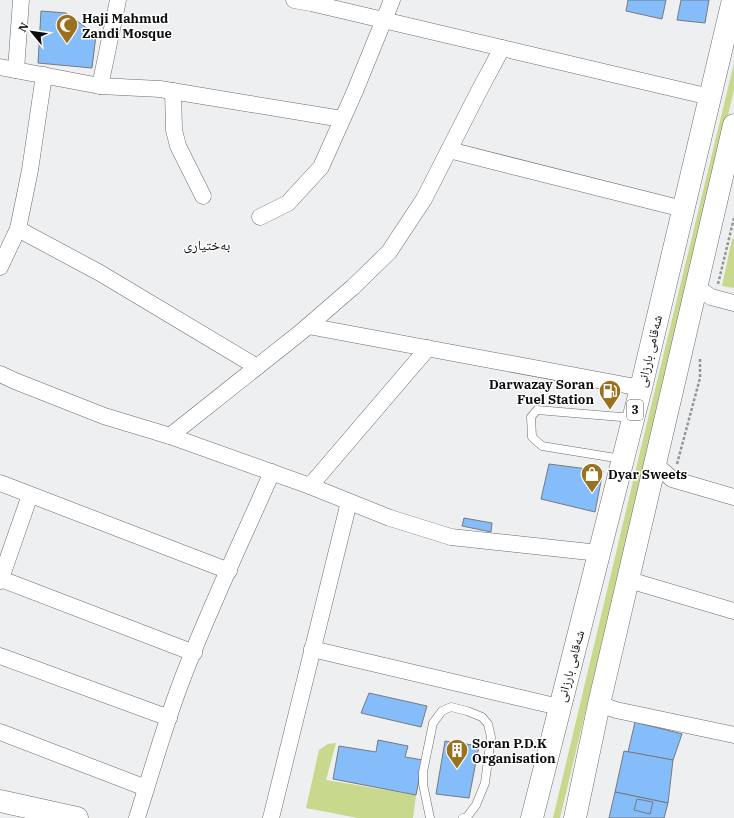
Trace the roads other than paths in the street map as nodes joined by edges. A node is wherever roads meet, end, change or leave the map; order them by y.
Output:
1 (21, 0) edge
2 (118, 0) edge
3 (294, 0) edge
4 (392, 0) edge
5 (733, 0) edge
6 (312, 1) edge
7 (384, 20) junction
8 (502, 48) junction
9 (0, 67) edge
10 (16, 70) junction
11 (44, 75) junction
12 (100, 86) junction
13 (173, 91) junction
14 (710, 97) junction
15 (342, 119) junction
16 (734, 125) edge
17 (731, 148) edge
18 (449, 150) junction
19 (203, 196) dead end
20 (683, 209) junction
21 (260, 217) dead end
22 (18, 229) junction
23 (0, 267) edge
24 (696, 287) junction
25 (734, 302) edge
26 (308, 326) junction
27 (428, 348) junction
28 (257, 367) junction
29 (0, 374) edge
30 (641, 388) junction
31 (633, 418) junction
32 (170, 436) junction
33 (623, 459) junction
34 (656, 466) junction
35 (272, 472) junction
36 (0, 483) edge
37 (310, 486) junction
38 (30, 495) junction
39 (734, 497) edge
40 (349, 502) junction
41 (599, 553) junction
42 (229, 570) junction
43 (0, 580) edge
44 (629, 580) junction
45 (734, 611) edge
46 (312, 649) junction
47 (194, 653) junction
48 (0, 656) edge
49 (599, 704) junction
50 (559, 707) junction
51 (169, 718) junction
52 (0, 732) edge
53 (734, 734) edge
54 (146, 788) junction
55 (0, 801) edge
56 (77, 818) edge
57 (137, 818) edge
58 (271, 818) edge
59 (430, 818) edge
60 (463, 818) edge
61 (532, 818) edge
62 (575, 818) edge

1 - 10 street
2 - 12 street
3 - 6 street
4 - 7 street
5 - 14 main road, شەقامی بارزانی / 3
6 - 7 street
7 - 8 street
7 - 15 street
8 - 14 street
8 - 18 street
9 - 10 street
10 - 11 street
11 - 12 street
11 - 22 street
12 - 13 street
13 - 15 street
13 - 19 street
14 - 20 main road, شەقامی بارزانی / 3
15 - 21 street
16 - 17 main road
17 - 24 main road
18 - 20 street
18 - 26 street
20 - 30 main road, شەقامی بارزانی / 3
22 - 23 street
22 - 28 street
24 - 25 street
24 - 34 main road
26 - 27 street
26 - 28 street
27 - 30 street
27 - 37 street
28 - 32 street
29 - 32 street
30 - 31 main road, شەقامی بارزانی / 3
31 - 33 main road, شەقامی بارزانی / 3
31 - 33 lane
32 - 35 street
33 - 41 main road, شەقامی بارزانی / 3
34 - 39 street
34 - 44 main road
35 - 37 street
35 - 42 street
36 - 38 street
37 - 40 street
38 - 42 street
38 - 43 street
40 - 41 street
40 - 46 street
41 - 50 main road, شەقامی بارزانی / 3
42 - 47 street
43 - 47 street
44 - 45 street
44 - 49 main road
46 - 50 street
46 - 58 street
47 - 51 street
48 - 51 street
49 - 53 street
49 - 62 main road
50 - 61 main road, شەقامی بارزانی / 3
51 - 54 street
52 - 54 street
54 - 57 street
55 - 56 main road
59 - 60 lane

